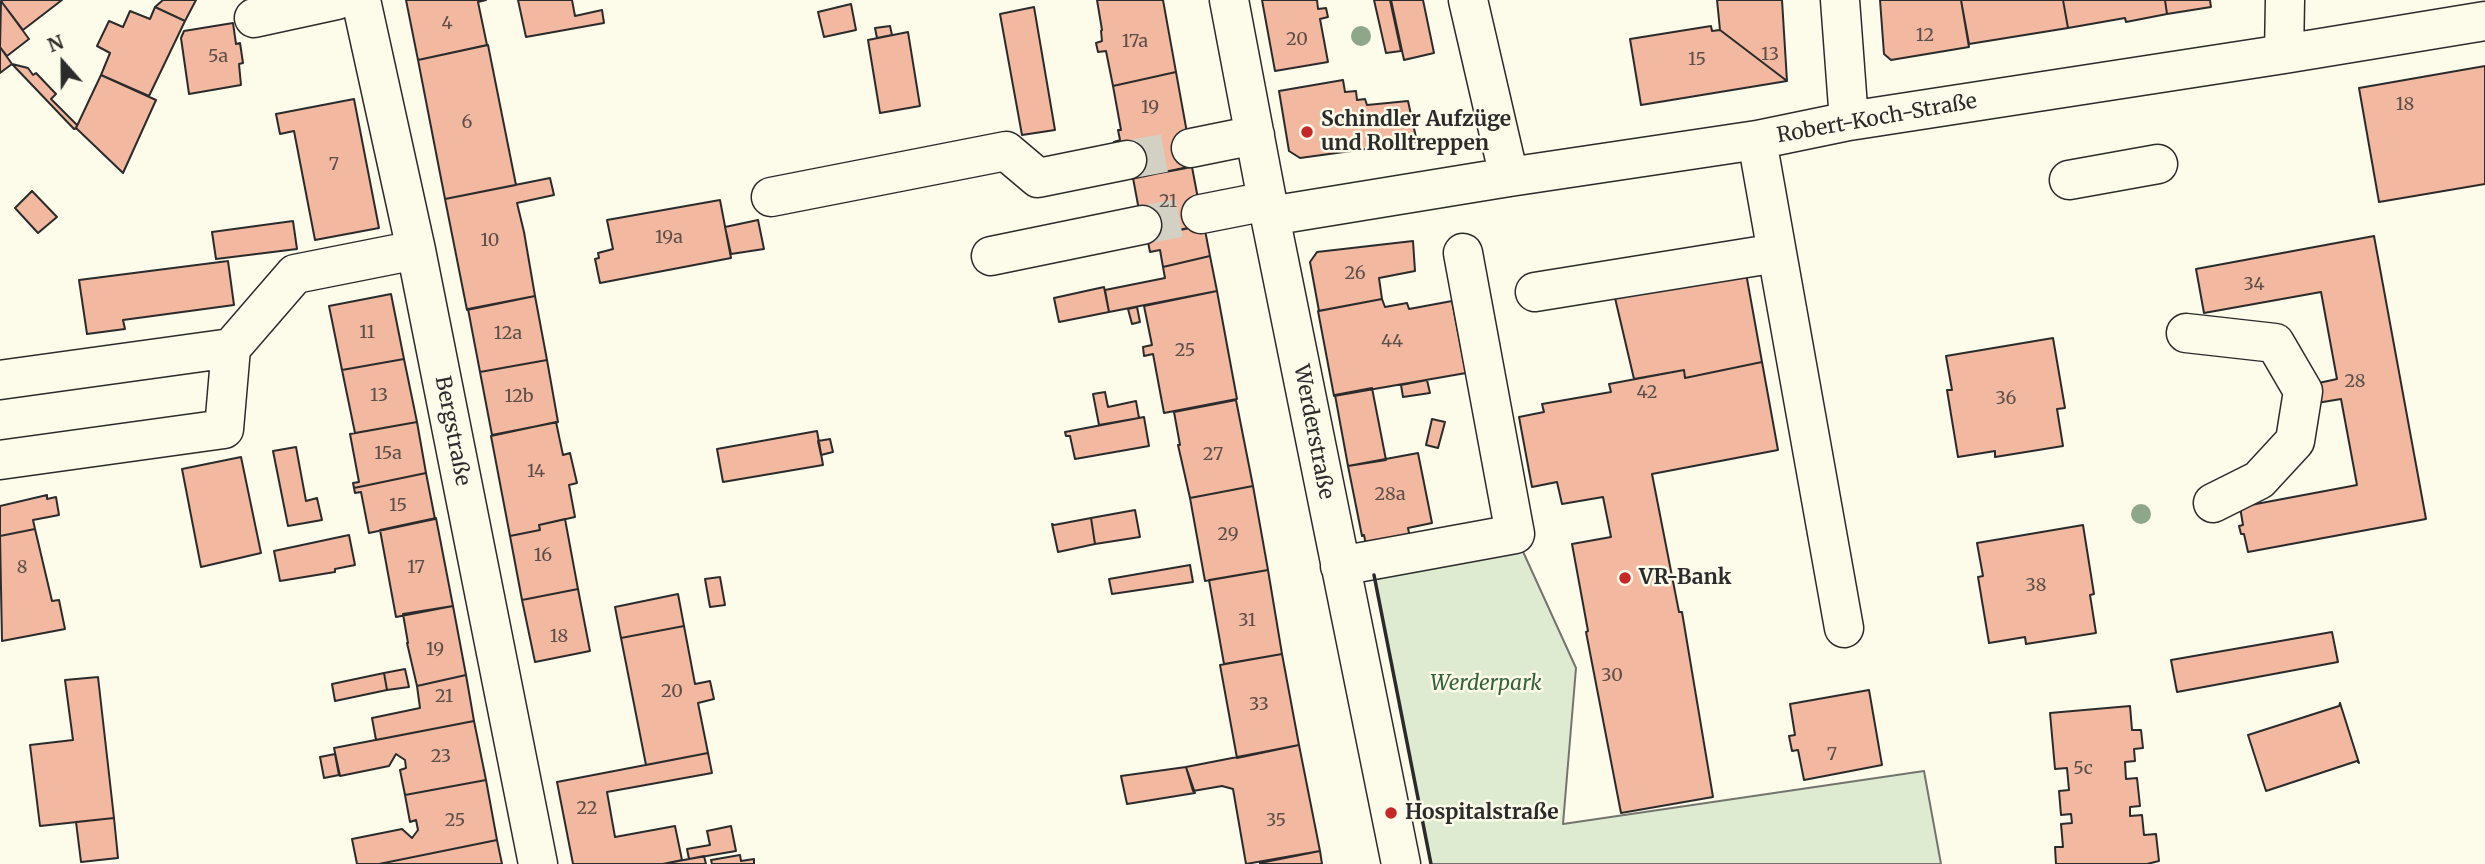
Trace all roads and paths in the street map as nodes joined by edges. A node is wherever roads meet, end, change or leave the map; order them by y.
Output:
1 (337, 0) edge
2 (361, 0) edge
3 (1229, 0) edge
4 (1468, 0) edge
5 (1840, 0) edge
6 (2284, 0) edge
7 (254, 18) dead end
8 (2485, 21) edge
9 (2284, 54) junction
10 (1849, 121) junction
11 (1255, 135) junction
12 (1757, 140) junction
13 (1191, 148) tunnel mouth
14 (1127, 160) tunnel mouth
15 (2158, 164) dead end
16 (1509, 177) junction
17 (2069, 180) dead end
18 (771, 197) dead end
19 (1268, 208) junction
20 (1201, 214) tunnel mouth
21 (1142, 225) tunnel mouth
22 (416, 250) junction
23 (1463, 253) dead end
24 (1777, 253) junction
25 (991, 256) dead end
26 (1535, 292) dead end
27 (2186, 333) dead end
28 (231, 348) junction
29 (0, 380) edge
30 (0, 460) edge
31 (2213, 503) dead end
32 (1339, 566) junction
33 (1844, 628) dead end
34 (538, 864) edge
35 (1401, 864) edge

1 - 7 street
2 - 22 street, Bergstraße
3 - 11 street, Werderstraße
4 - 16 street
5 - 10 street
6 - 9 street
8 - 9 street, Robert-Koch-Straße
9 - 10 street, Robert-Koch-Straße
10 - 12 street, Robert-Koch-Straße
11 - 13 street
11 - 19 street, Werderstraße
12 - 16 street, Robert-Koch-Straße
12 - 24 street
14 - 18 street
15 - 17 street
16 - 19 street, Robert-Koch-Straße
19 - 20 street, Robert-Koch-Straße
19 - 32 street, Werderstraße
21 - 25 street
22 - 28 street
22 - 34 street, Bergstraße
23 - 32 street
24 - 26 street
24 - 33 street
27 - 31 street
28 - 29 street
28 - 30 street
32 - 35 street, Werderstraße

